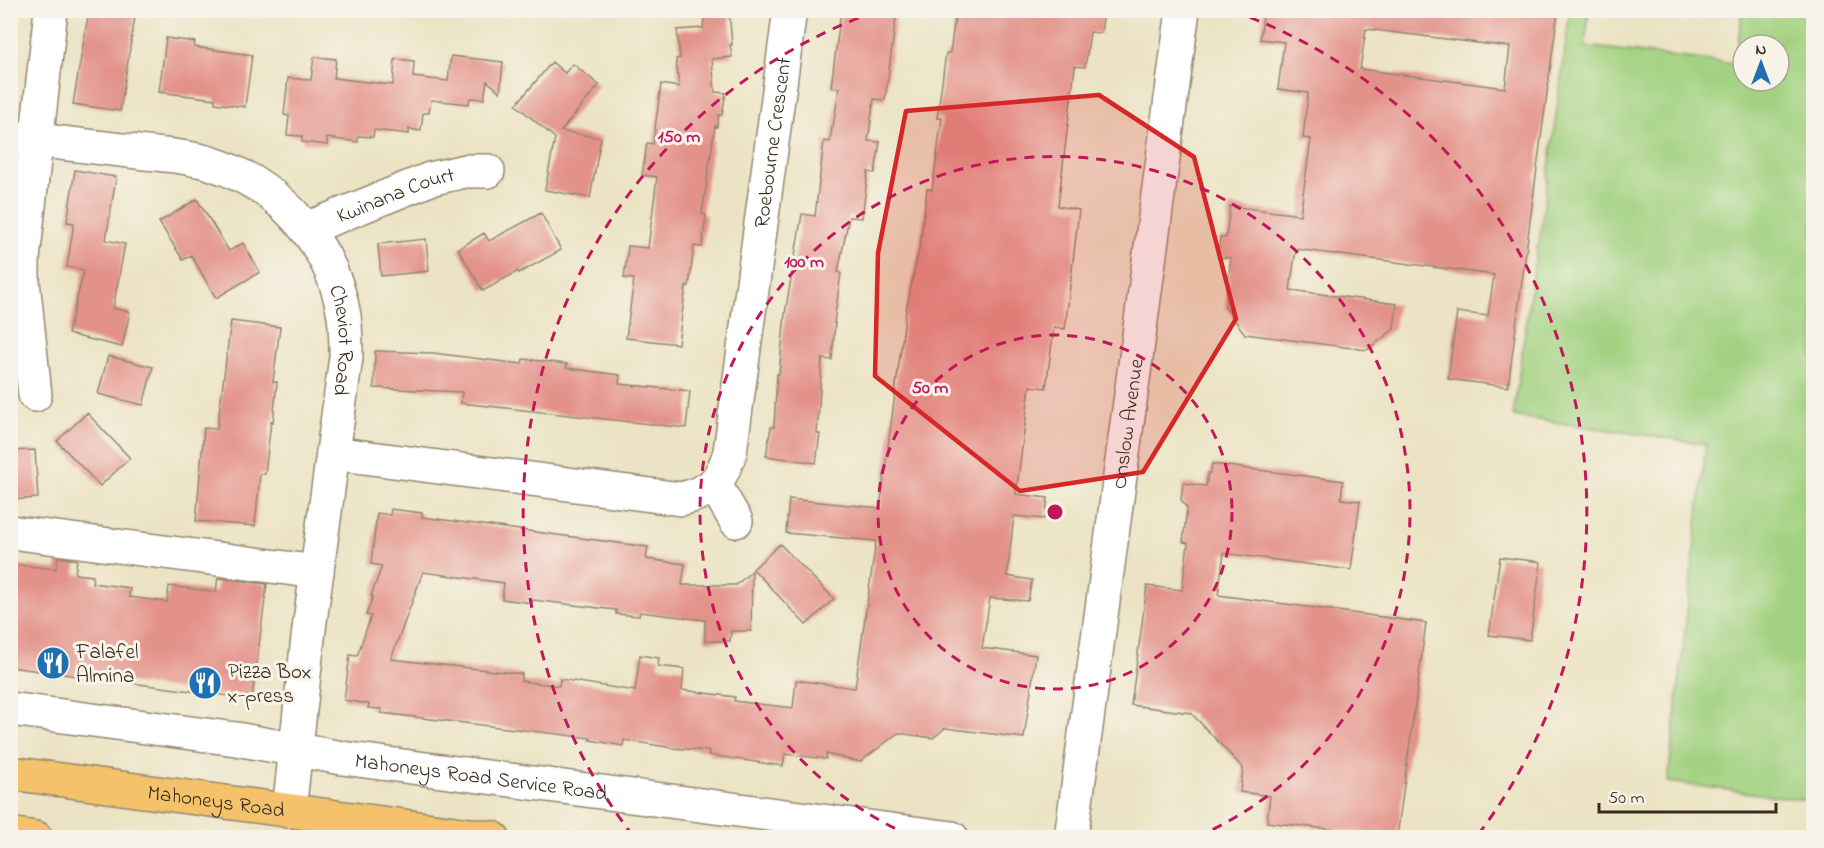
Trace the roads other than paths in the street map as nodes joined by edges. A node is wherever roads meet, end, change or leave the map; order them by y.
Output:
1 (51, 10) edge
2 (790, 10) edge
3 (1183, 10) edge
4 (23, 139) edge
5 (488, 171) dead end
6 (306, 229) junction
7 (35, 395) dead end
8 (333, 453) junction
9 (715, 484) junction
10 (736, 521) dead end
11 (10, 532) edge
12 (317, 572) junction
13 (10, 709) edge
14 (295, 749) junction
15 (10, 773) edge
16 (289, 811) junction
17 (10, 834) edge
18 (36, 837) edge
19 (493, 837) edge
20 (952, 837) edge
21 (1071, 837) edge

1 - 4 street
2 - 9 street, Roebourne Crescent
3 - 21 street, Onslow Avenue
4 - 6 street, Cheviot Road
4 - 7 street
5 - 6 street, Kwinana Court
6 - 8 street, Cheviot Road
8 - 9 street
8 - 12 street, Cheviot Road
9 - 10 street
11 - 12 street
12 - 14 street, Cheviot Road
13 - 14 street, Mahoneys Road Service Road
14 - 16 street, Cheviot Road
14 - 20 street, Mahoneys Road Service Road
15 - 16 main road, Mahoneys Road
16 - 19 main road, Mahoneys Road
17 - 18 main road

